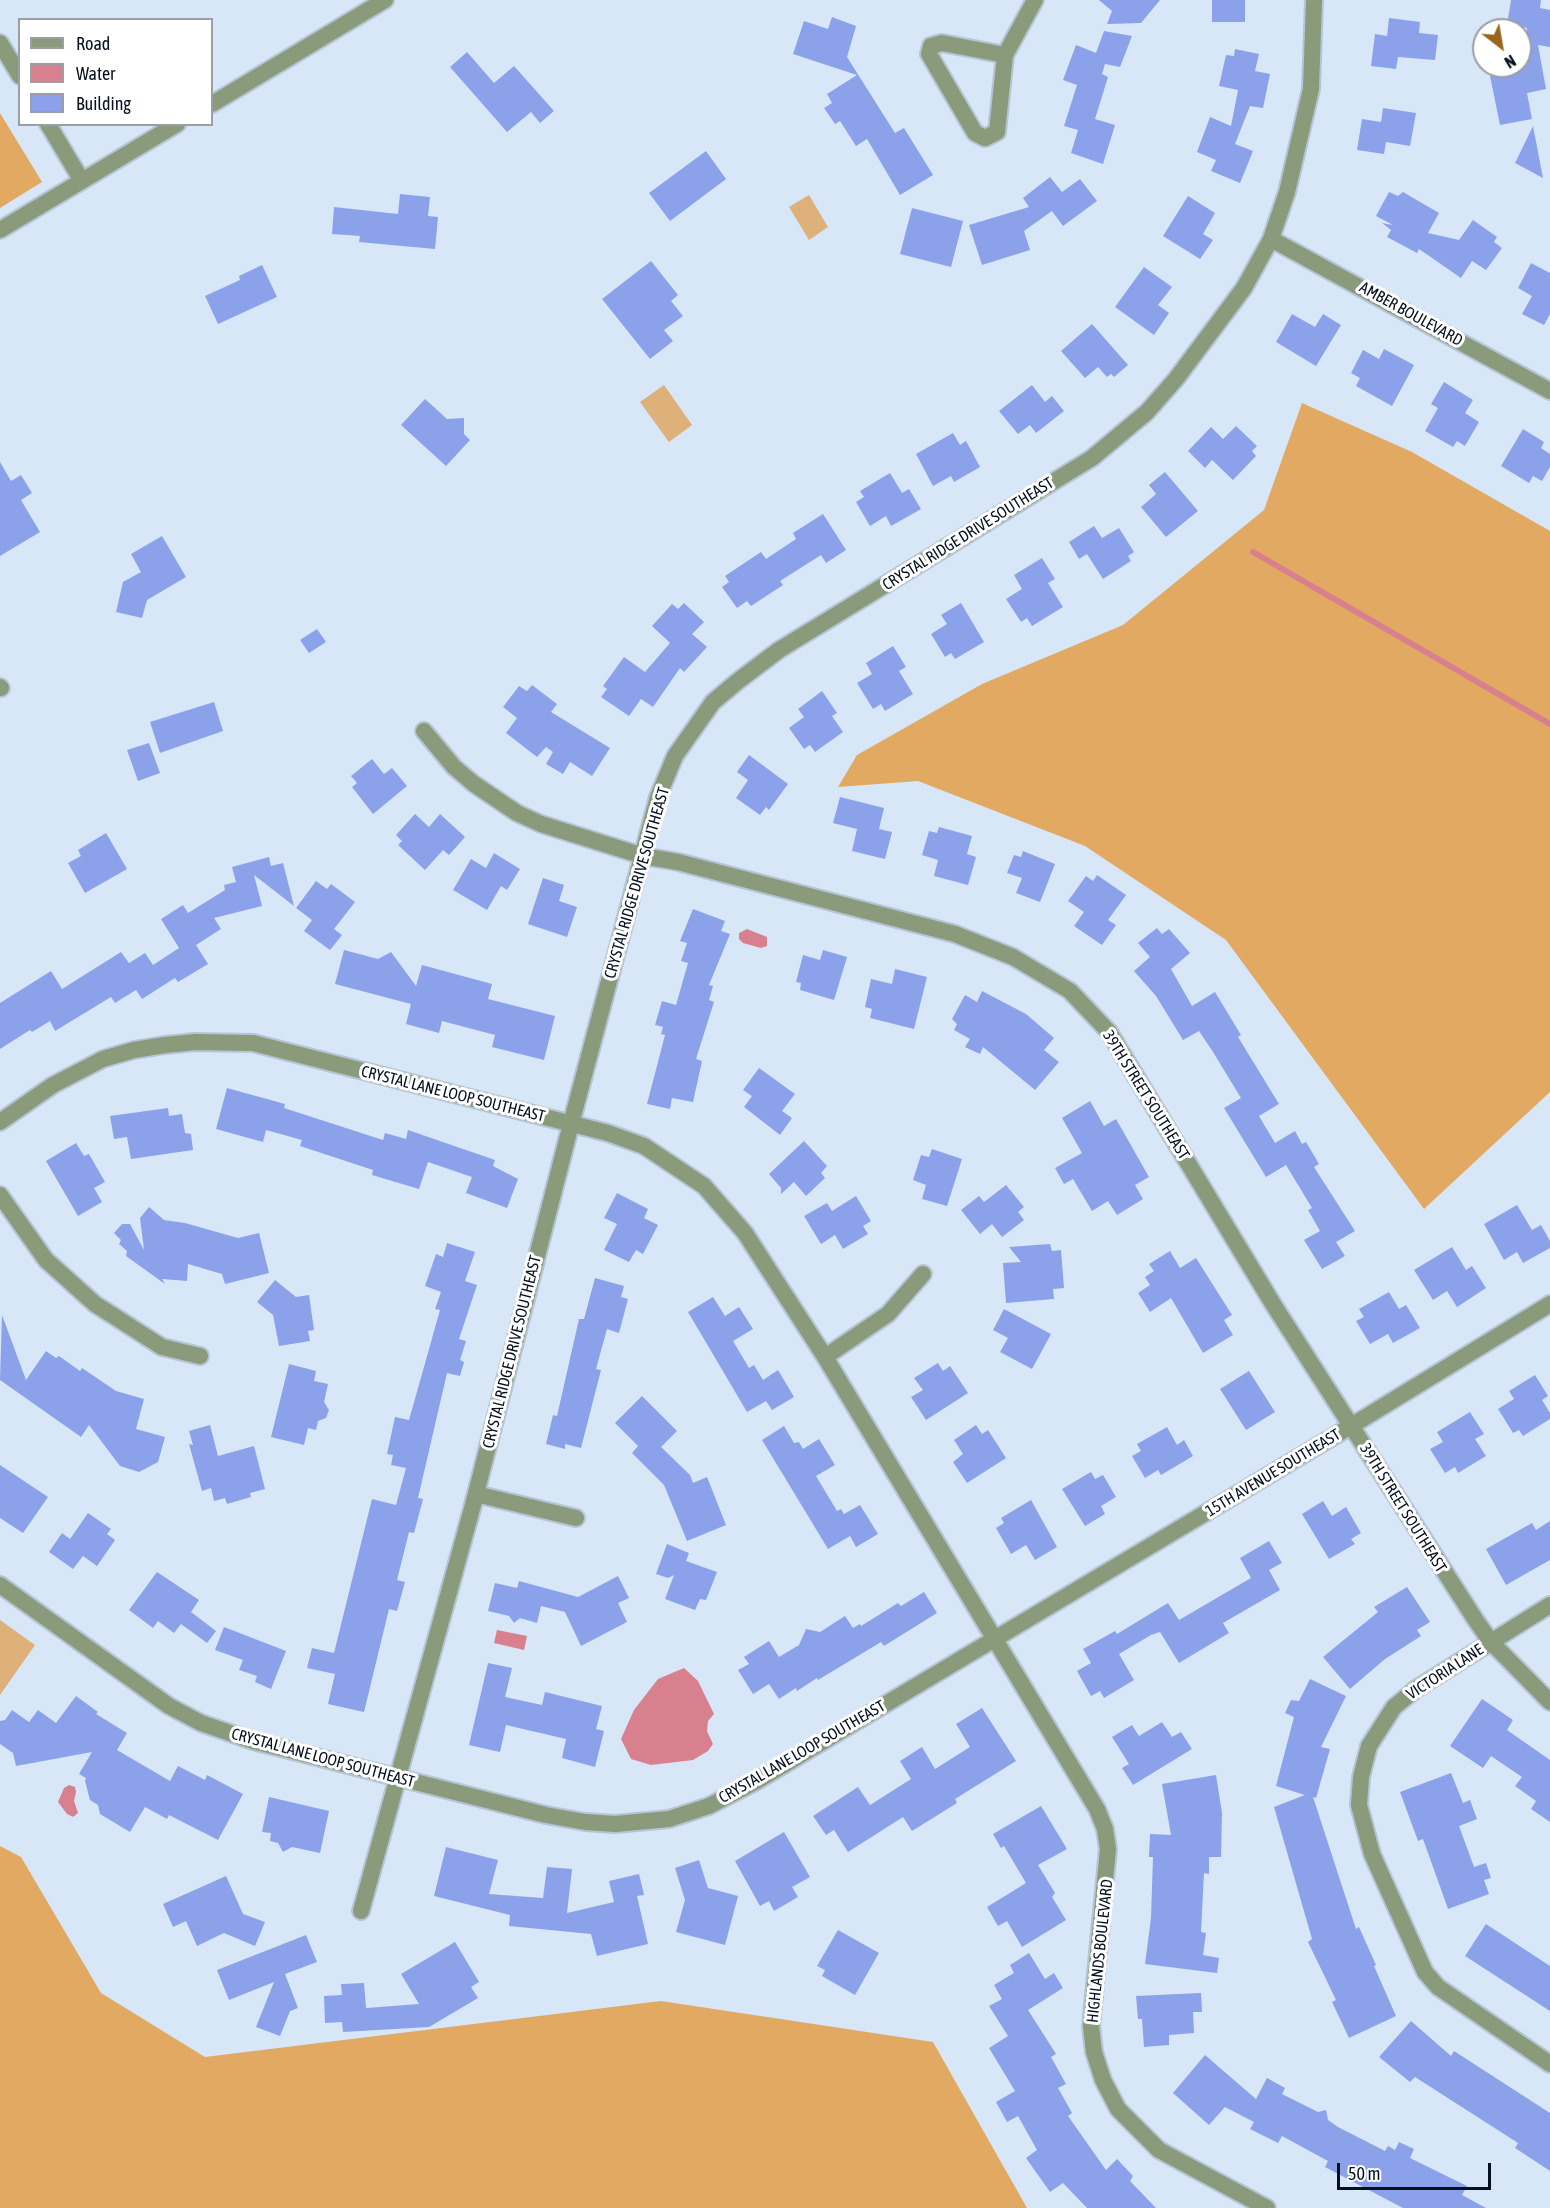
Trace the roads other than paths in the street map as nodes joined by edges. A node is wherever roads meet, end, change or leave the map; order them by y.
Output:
1 (385, 0) edge
2 (1035, 0) edge
3 (1314, 0) edge
4 (0, 43) edge
5 (1005, 56) junction
6 (18, 73) edge
7 (213, 103) edge
8 (49, 126) edge
9 (174, 126) edge
10 (82, 181) junction
11 (0, 230) edge
12 (1272, 239) junction
13 (1550, 392) edge
14 (424, 731) dead end
15 (643, 856) junction
16 (0, 1122) edge
17 (570, 1124) junction
18 (0, 1195) edge
19 (923, 1274) dead end
20 (1550, 1304) edge
21 (201, 1356) dead end
22 (825, 1357) junction
23 (1351, 1426) junction
24 (476, 1494) junction
25 (576, 1518) dead end
26 (0, 1585) edge
27 (1550, 1605) edge
28 (993, 1639) junction
29 (1491, 1642) junction
30 (1550, 1702) edge
31 (398, 1779) junction
32 (361, 1911) dead end
33 (1550, 2064) edge
34 (1267, 2208) edge

1 - 7 street
2 - 5 street
3 - 12 street, CRYSTAL RIDGE DRIVE SOUTHEAST
4 - 6 street
5 - 5 street
8 - 10 street
9 - 10 street
10 - 11 street
12 - 13 street, AMBER BOULEVARD
12 - 15 street, CRYSTAL RIDGE DRIVE SOUTHEAST
14 - 15 street, 39TH STREET SOUTHEAST
15 - 17 street, CRYSTAL RIDGE DRIVE SOUTHEAST
15 - 23 street, 39TH STREET SOUTHEAST
16 - 17 street, CRYSTAL LANE LOOP SOUTHEAST
17 - 22 street, CRYSTAL LANE LOOP SOUTHEAST
17 - 24 street, CRYSTAL RIDGE DRIVE SOUTHEAST
18 - 21 street
19 - 22 street
20 - 23 street, 15TH AVENUE SOUTHEAST
22 - 28 street, CRYSTAL LANE LOOP SOUTHEAST
23 - 28 street, 15TH AVENUE SOUTHEAST
23 - 29 street, 39TH STREET SOUTHEAST
24 - 25 street
24 - 31 street, CRYSTAL RIDGE DRIVE SOUTHEAST
26 - 31 street, CRYSTAL LANE LOOP SOUTHEAST
27 - 29 street, VICTORIA LANE
28 - 31 street, CRYSTAL LANE LOOP SOUTHEAST
28 - 34 street, HIGHLANDS BOULEVARD
29 - 30 street, 39TH STREET SOUTHEAST
29 - 33 street, VICTORIA LANE
31 - 32 street, CRYSTAL RIDGE DRIVE SOUTHEAST

